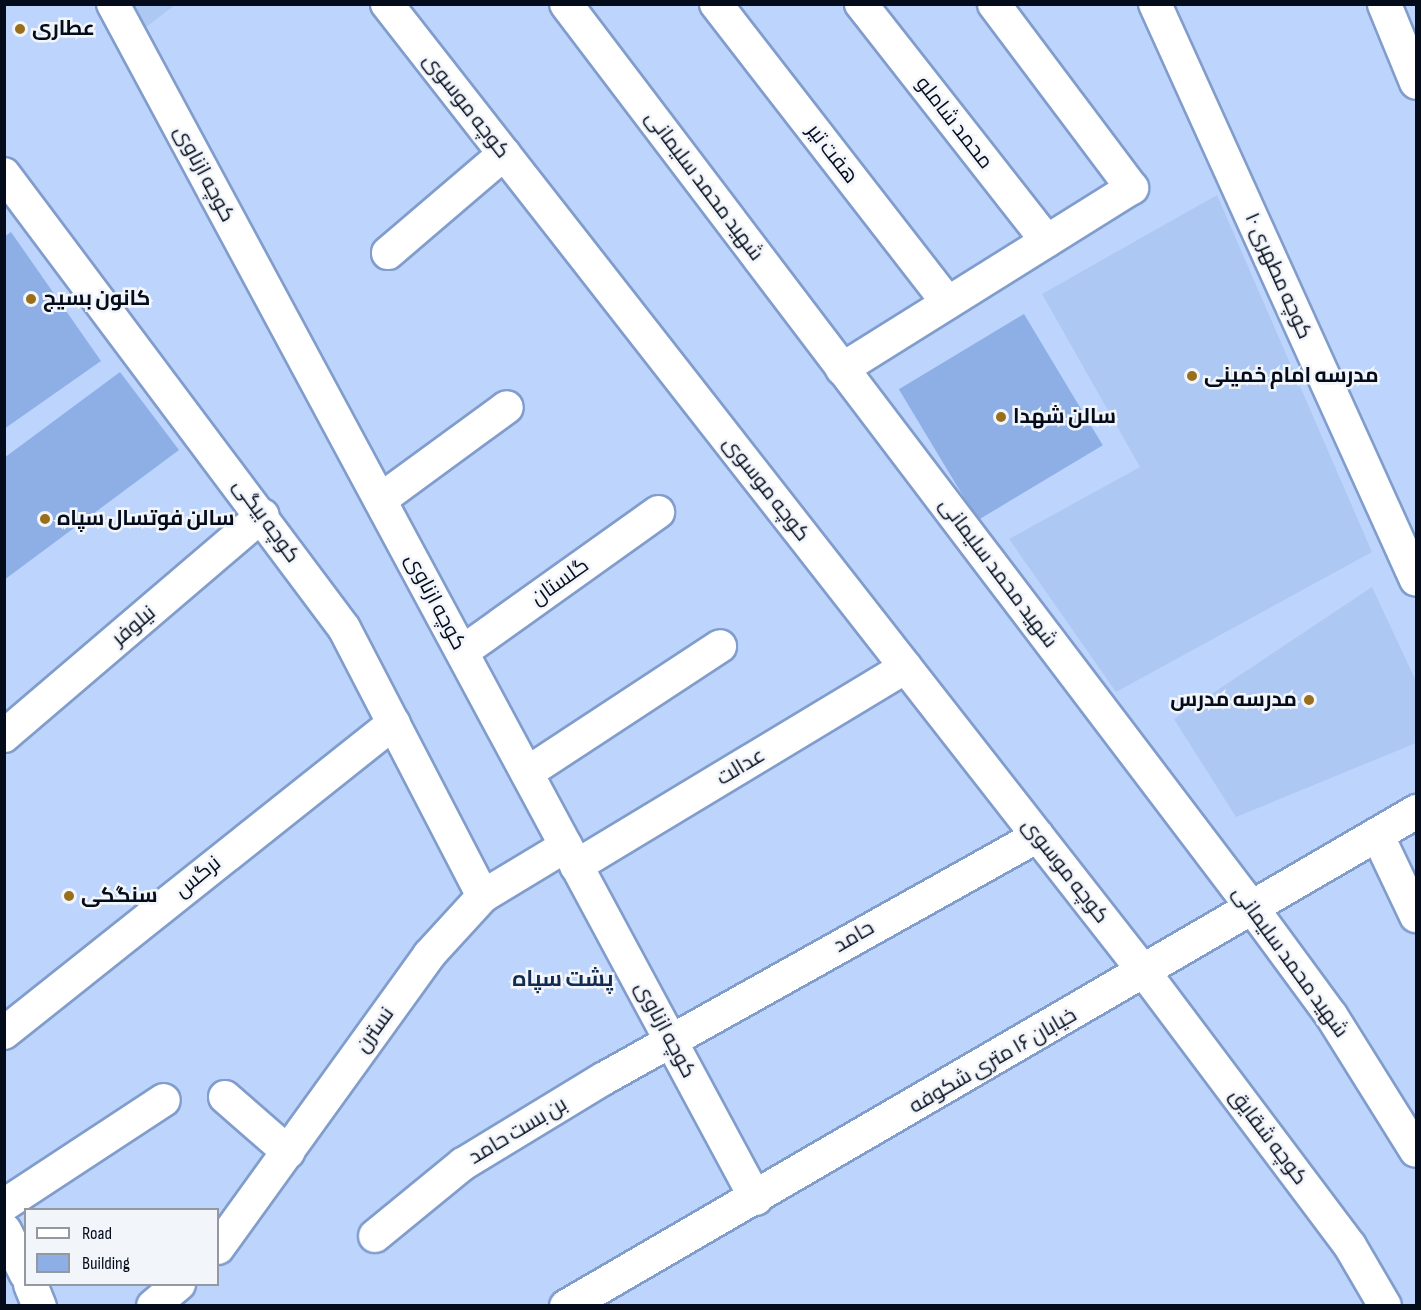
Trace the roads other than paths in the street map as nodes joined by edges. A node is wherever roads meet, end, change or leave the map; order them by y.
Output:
1 (113, 4) edge
2 (387, 4) edge
3 (566, 4) edge
4 (716, 4) edge
5 (861, 4) edge
6 (993, 4) edge
7 (1155, 4) edge
8 (1384, 4) edge
9 (1416, 82) edge
10 (504, 154) junction
11 (4, 174) edge
12 (1047, 241) junction
13 (388, 252) dead end
14 (948, 303) junction
15 (842, 369) junction
16 (507, 407) dead end
17 (380, 500) junction
18 (658, 512) dead end
19 (263, 515) junction
20 (1416, 580) edge
21 (720, 646) dead end
22 (462, 652) junction
23 (906, 668) junction
24 (394, 723) junction
25 (4, 736) edge
26 (527, 773) junction
27 (1416, 811) edge
28 (1377, 834) junction
29 (1038, 836) junction
30 (571, 856) junction
31 (483, 896) junction
32 (1253, 909) junction
33 (1416, 916) edge
34 (1145, 973) junction
35 (4, 1033) edge
36 (671, 1041) junction
37 (225, 1097) dead end
38 (164, 1100) dead end
39 (1416, 1151) edge
40 (288, 1152) junction
41 (756, 1199) junction
42 (4, 1205) edge
43 (4, 1230) edge
44 (375, 1236) dead end
45 (219, 1247) edge
46 (24, 1270) edge
47 (31, 1286) edge
48 (177, 1286) edge
49 (39, 1305) edge
50 (153, 1305) edge
51 (566, 1305) edge
52 (1385, 1305) edge

1 - 17 street, کوچه ازناوی
2 - 10 street, کوچه موسوی
3 - 15 street, شهید محمد سلیمانی
4 - 14 street, هفت تیر
5 - 12 street, محمد شاملو
6 - 12 street
7 - 20 street, کوچه مطهری ۱۰
8 - 9 street
10 - 13 street
10 - 23 street, کوچه موسوی
11 - 19 street, کوچه بیگی
12 - 14 street
14 - 15 street
15 - 32 street, شهید محمد سلیمانی
16 - 17 street
17 - 22 street, کوچه ازناوی
18 - 22 street, گلستان
19 - 24 street, کوچه بیگی
19 - 25 street, نیلوفر
21 - 26 street
22 - 26 street, کوچه ازناوی
23 - 29 street, کوچه موسوی
23 - 30 street, عدالت
24 - 31 street, کوچه بیگی
24 - 35 street, نرگس
26 - 30 street, کوچه ازناوی
27 - 28 street, خیابان ۱۶ متری شکوفه
28 - 32 street, خیابان ۱۶ متری شکوفه
28 - 33 street
29 - 34 street, کوچه موسوی
29 - 36 street, حامد
30 - 31 street, نسترن
30 - 36 street, کوچه ازناوی
31 - 40 street, نسترن
32 - 34 street, خیابان ۱۶ متری شکوفه
32 - 39 street, شهید محمد سلیمانی
34 - 41 street, خیابان ۱۶ متری شکوفه
34 - 52 street, کوچه شقایق
36 - 41 street, کوچه ازناوی
36 - 44 street, بن بست حامد
37 - 40 street
38 - 42 street
40 - 45 street, نسترن
41 - 51 street, خیابان ۱۶ متری شکوفه
43 - 46 street
47 - 49 street
48 - 50 street

